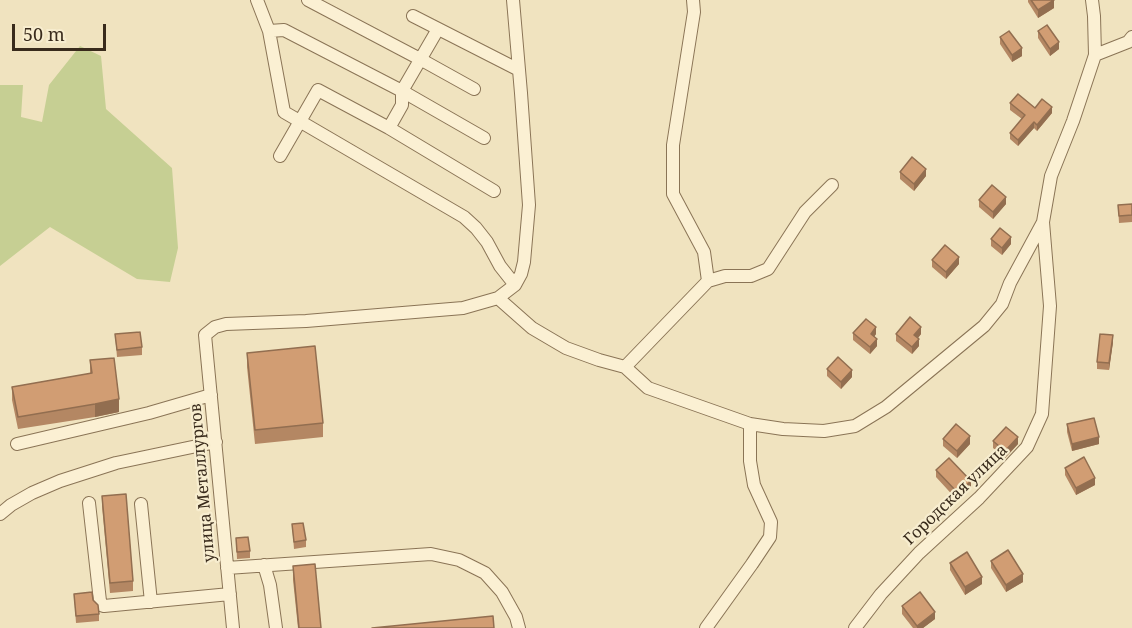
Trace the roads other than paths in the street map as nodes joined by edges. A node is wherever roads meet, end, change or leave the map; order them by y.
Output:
1 (257, 0) edge
2 (308, 0) edge
3 (513, 0) edge
4 (693, 0) edge
5 (1092, 0) edge
6 (413, 16) dead end
7 (438, 29) junction
8 (269, 32) junction
9 (1132, 37) edge
10 (1095, 55) junction
11 (420, 59) junction
12 (519, 70) junction
13 (474, 89) dead end
14 (402, 91) junction
15 (300, 121) junction
16 (389, 128) junction
17 (484, 138) dead end
18 (280, 156) dead end
19 (832, 185) dead end
20 (494, 191) dead end
21 (1043, 222) junction
22 (708, 280) junction
23 (515, 285) junction
24 (498, 298) junction
25 (625, 368) junction
26 (211, 394) junction
27 (750, 424) junction
28 (216, 442) junction
29 (17, 444) dead end
30 (88, 503) dead end
31 (141, 504) dead end
32 (0, 514) edge
33 (264, 565) junction
34 (227, 568) junction
35 (230, 594) junction
36 (151, 602) junction
37 (233, 628) edge
38 (276, 628) edge
39 (519, 628) edge
40 (706, 628) edge
41 (855, 628) edge

1 - 8 street
2 - 11 street
3 - 12 street
4 - 22 street
5 - 10 street, Городская улица
6 - 7 street
7 - 11 street
7 - 12 street
8 - 14 street
8 - 15 street
9 - 10 street
10 - 21 street, Городская улица
11 - 13 street
11 - 14 street
12 - 23 street
14 - 16 street
14 - 17 street
15 - 16 street
15 - 18 street
15 - 23 street
16 - 20 street
19 - 22 street
21 - 27 street
21 - 41 street, Городская улица
22 - 25 street
23 - 24 street
24 - 25 street
24 - 26 street, улица Металлургов
25 - 27 street
26 - 28 street, улица Металлургов
26 - 29 street
27 - 40 street
28 - 32 street
28 - 34 street, улица Металлургов
30 - 36 street
31 - 36 street
33 - 34 street
33 - 38 street
33 - 39 street
34 - 35 street, улица Металлургов
35 - 36 street
35 - 37 street, улица Металлургов

